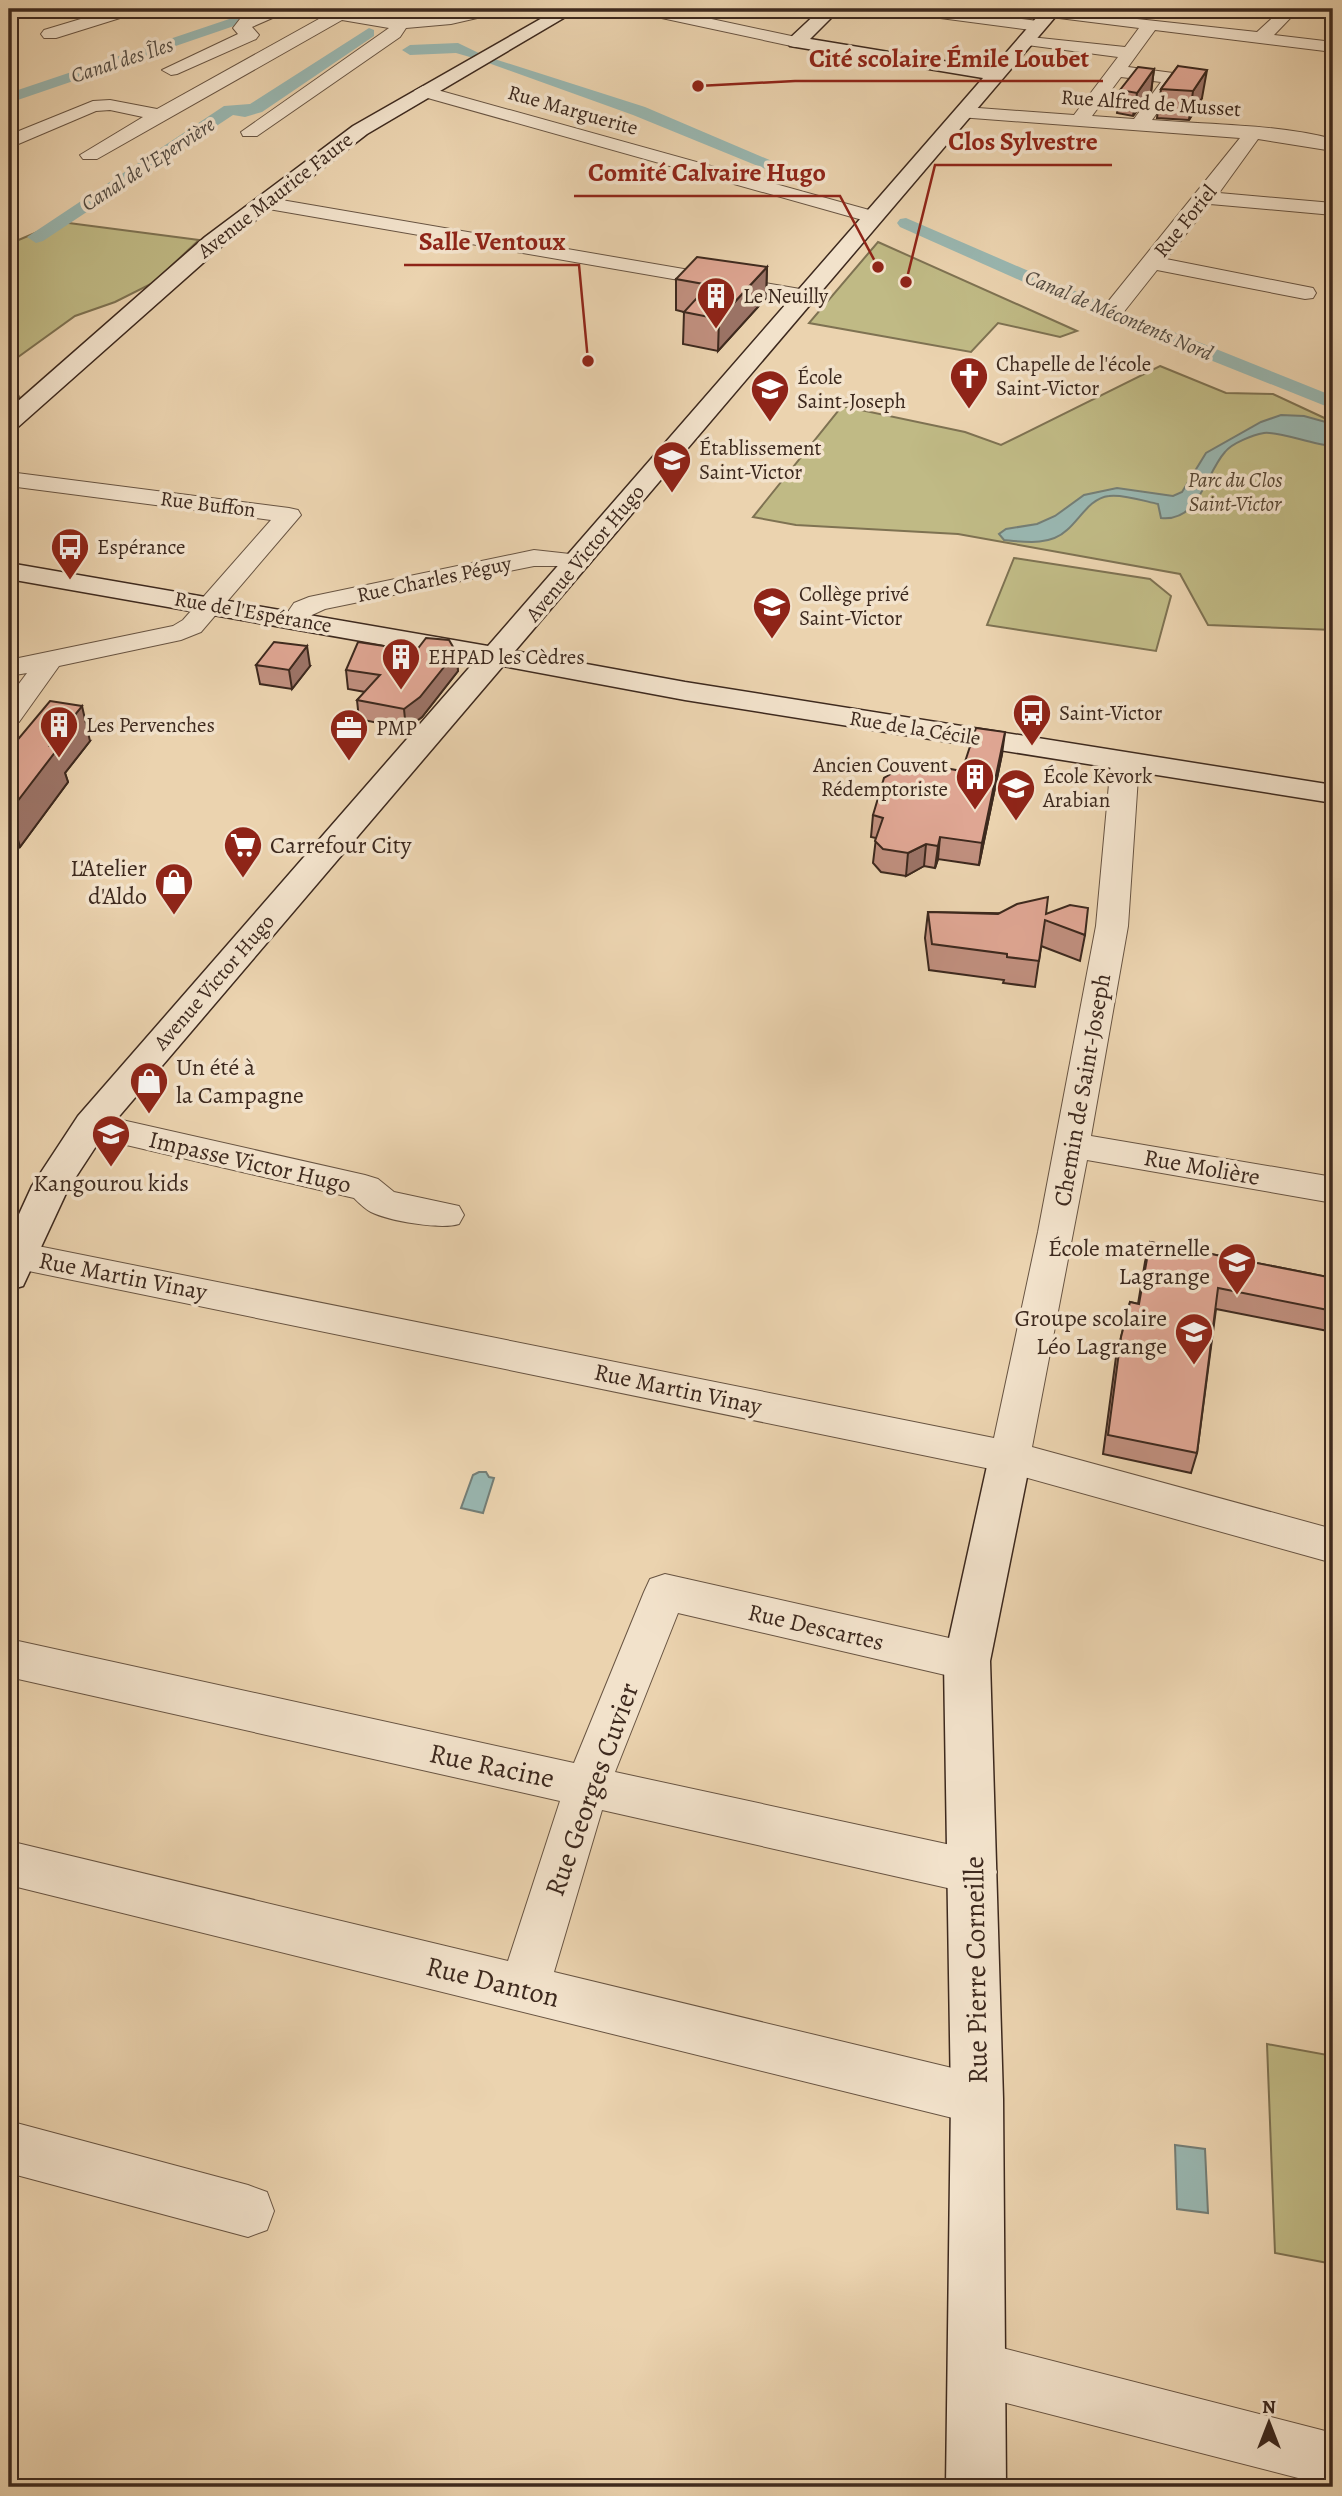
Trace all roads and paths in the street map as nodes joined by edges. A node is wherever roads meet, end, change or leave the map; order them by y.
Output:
1 (101, 9) edge
2 (128, 9) edge
3 (285, 9) edge
4 (493, 9) edge
5 (570, 9) edge
6 (643, 9) edge
7 (831, 9) edge
8 (910, 9) edge
9 (1291, 9) edge
10 (333, 12) edge
11 (1042, 22) edge
12 (1151, 24) junction
13 (400, 25) junction
14 (50, 34) dead end
15 (1261, 38) junction
16 (796, 42) junction
17 (1333, 47) edge
18 (1130, 53) junction
19 (171, 70) dead end
20 (1116, 71) junction
21 (997, 75) junction
22 (423, 91) junction
23 (965, 113) junction
24 (160, 115) junction
25 (1079, 121) junction
26 (1139, 125) junction
27 (250, 132) dead end
28 (1253, 133) junction
29 (9, 142) edge
30 (1333, 145) edge
31 (90, 155) dead end
32 (1205, 198) junction
33 (264, 202) junction
34 (1333, 209) edge
35 (873, 218) junction
36 (1152, 263) junction
37 (1305, 293) dead end
38 (806, 296) junction
39 (1115, 308) dead end
40 (9, 422) edge
41 (9, 479) edge
42 (579, 561) junction
43 (9, 571) edge
44 (211, 604) junction
45 (296, 619) junction
46 (498, 656) junction
47 (51, 658) junction
48 (9, 668) edge
49 (9, 716) edge
50 (1125, 762) junction
51 (1333, 794) edge
52 (92, 1125) junction
53 (1071, 1144) junction
54 (1333, 1190) edge
55 (446, 1215) dead end
56 (13, 1266) edge
57 (1010, 1457) junction
58 (1333, 1546) edge
59 (665, 1592) joint
60 (9, 1658) edge
61 (967, 1661) junction
62 (587, 1786) junction
63 (9, 1863) edge
64 (974, 1872) junction
65 (524, 1989) junction
66 (977, 2099) junction
67 (9, 2147) edge
68 (248, 2211) dead end
69 (975, 2368) junction
70 (1333, 2461) edge
71 (976, 2487) edge

1 - 2 street
2 - 14 street
3 - 19 street
4 - 13 street
5 - 22 street, Avenue Maurice Faure
6 - 16 street
7 - 16 street
8 - 11 street
9 - 15 street
10 - 13 street
10 - 24 street
11 - 12 street
11 - 18 street
11 - 21 street, Avenue Victor Hugo
12 - 15 street
12 - 18 street
13 - 27 street
15 - 17 street
16 - 21 street
18 - 20 street
20 - 25 street
20 - 26 street
21 - 23 street, Avenue Victor Hugo
22 - 33 street, Avenue Maurice Faure
22 - 35 street, Rue Marguerite
23 - 25 street, Rue Alfred de Musset
23 - 35 street, Avenue Victor Hugo
24 - 29 street
24 - 31 street
25 - 26 street, Rue Alfred de Musset
26 - 28 street, Rue Alfred de Musset
28 - 30 street, Rue Alfred de Musset
28 - 32 street, Rue Foriel
32 - 34 street
32 - 36 street, Rue Foriel
33 - 38 street
33 - 40 street, Avenue Maurice Faure
35 - 38 street, Avenue Victor Hugo
36 - 37 street
36 - 39 street, Rue Foriel
38 - 42 street, Avenue Victor Hugo
41 - 44 street, Rue Buffon
42 - 45 street, Rue Charles Péguy
42 - 46 street, Avenue Victor Hugo
43 - 44 street, Rue de l'Espérance
44 - 45 street, Rue de l'Espérance
44 - 47 street
45 - 46 street, Rue de l'Espérance
46 - 50 street, Rue de la Cécile
46 - 52 street, Avenue Victor Hugo
47 - 48 street
47 - 49 street
50 - 51 street, Rue de la Cécile
50 - 53 street, Chemin de Saint-Joseph
52 - 55 street, Impasse Victor Hugo
52 - 56 street, Avenue Victor Hugo
53 - 54 street, Rue Molière
53 - 57 street, Chemin de Saint-Joseph
56 - 57 street, Rue Martin Vinay
57 - 58 street, Rue Martin Vinay
57 - 61 street, Rue Pierre Corneille
59 - 61 street, Rue Descartes
59 - 62 street, Rue Georges Cuvier
60 - 62 street, Rue Racine
61 - 64 street, Rue Pierre Corneille
62 - 64 street, Rue Racine
62 - 65 street, Rue Georges Cuvier
63 - 65 street, Rue Danton
64 - 66 street, Rue Pierre Corneille
65 - 66 street, Rue Danton
66 - 69 street, Rue Pierre Corneille
67 - 68 street
69 - 70 street
69 - 71 street, Rue Pierre Corneille

